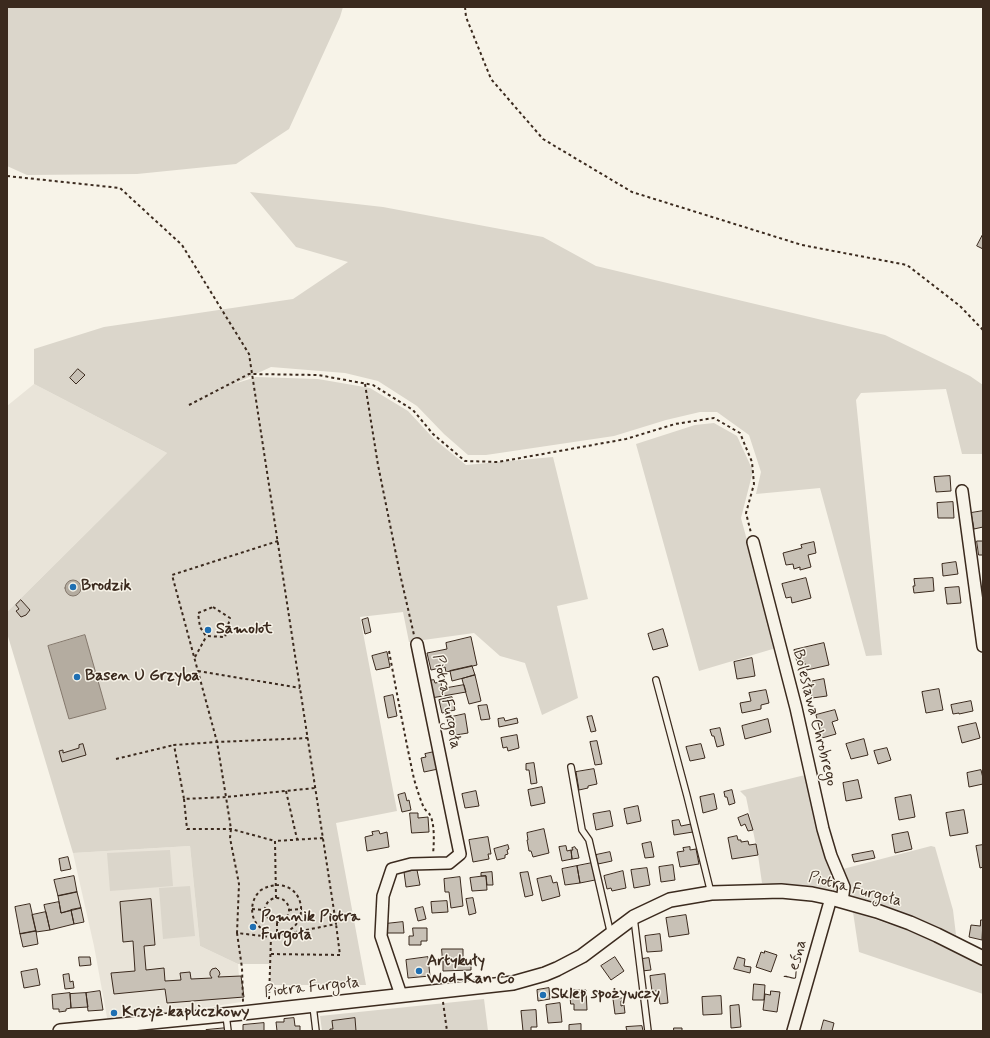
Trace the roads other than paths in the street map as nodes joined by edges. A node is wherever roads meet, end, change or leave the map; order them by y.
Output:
1 (962, 491) dead end
2 (753, 542) road end
3 (417, 644) road end
4 (983, 646) edge
5 (656, 680) dead end
6 (571, 767) dead end
7 (711, 893) junction
8 (837, 899) junction
9 (634, 917) junction
10 (611, 935) junction
11 (983, 958) edge
12 (401, 995) junction
13 (313, 1006) junction
14 (226, 1015) junction
15 (60, 1031) edge
16 (228, 1031) edge
17 (316, 1031) edge
18 (648, 1031) edge
19 (793, 1031) edge

1 - 4 street
2 - 8 street, Bolesława Chrobrego
3 - 12 street, Piotra Furgoła
5 - 7 lane
6 - 10 lane
7 - 8 street, Piotra Furgoła
7 - 9 street, Piotra Furgoła
8 - 11 street, Piotra Furgoła
8 - 19 street, Leśna
9 - 10 street, Piotra Furgoła
9 - 18 lane
10 - 12 street, Piotra Furgoła
12 - 13 street, Piotra Furgoła
13 - 14 street, Piotra Furgoła
13 - 17 lane
14 - 15 street, Piotra Furgoła
14 - 16 lane

